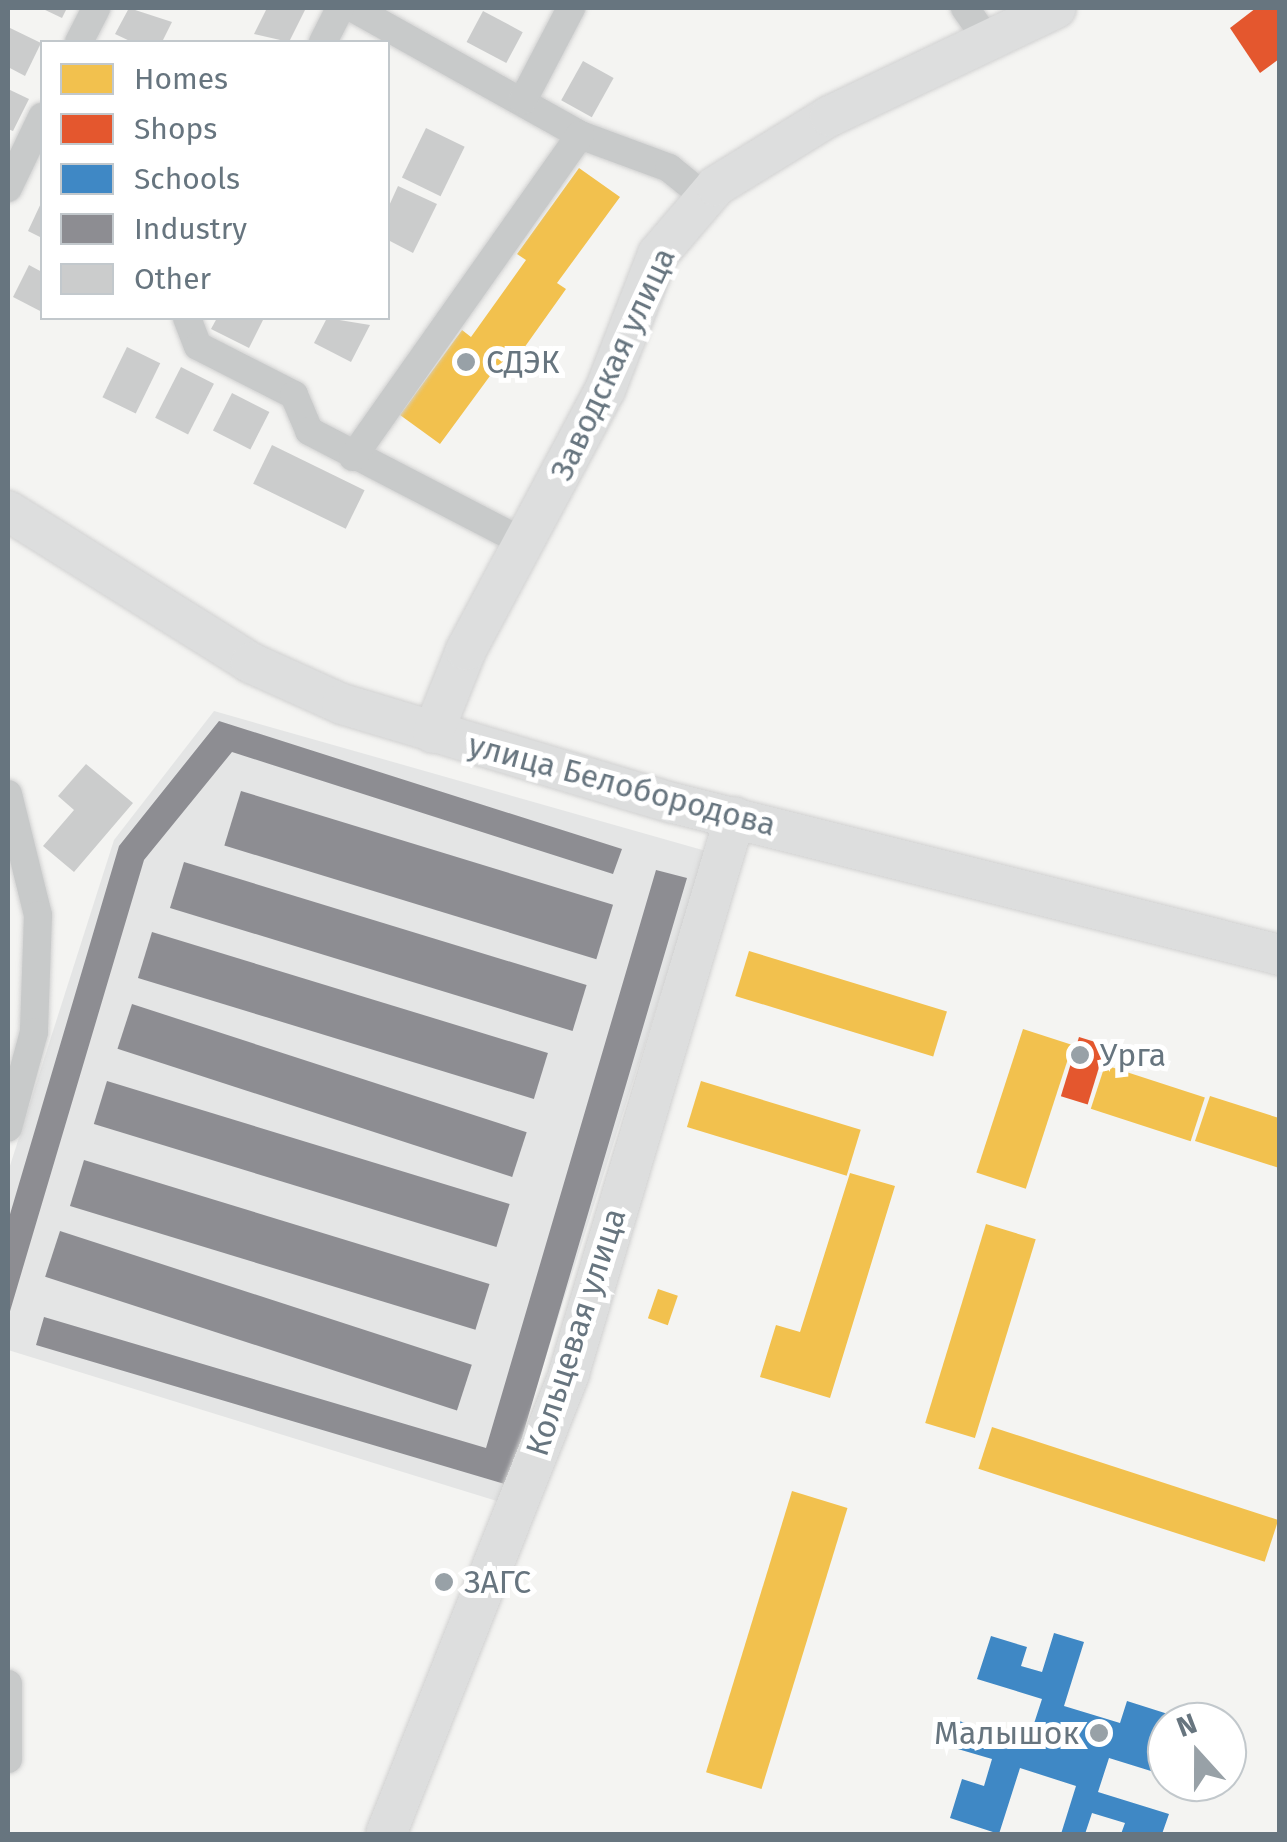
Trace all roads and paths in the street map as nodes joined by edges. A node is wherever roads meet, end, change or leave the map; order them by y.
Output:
1 (96, 8) edge
2 (340, 8) edge
3 (353, 8) edge
4 (572, 8) edge
5 (1056, 8) edge
6 (976, 24) edge
7 (80, 40) edge
8 (323, 40) edge
9 (523, 100) junction
10 (40, 121) edge
11 (580, 136) junction
12 (8, 188) edge
13 (706, 198) junction
14 (188, 320) edge
15 (353, 457) junction
16 (8, 511) edge
17 (528, 544) junction
18 (432, 733) junction
19 (8, 794) edge
20 (735, 817) junction
21 (1280, 955) edge
22 (8, 1128) edge
23 (8, 1684) edge
24 (8, 1759) edge
25 (386, 1834) edge

1 - 7 street
2 - 8 street
3 - 9 street
4 - 9 street
5 - 6 street, Заводская улица
6 - 13 street, Заводская улица
9 - 11 street
10 - 12 street
11 - 13 street
11 - 15 street
13 - 17 street, Заводская улица
14 - 15 street
15 - 17 street
16 - 18 street, улица Белобородова
17 - 18 street, Заводская улица
18 - 20 street, улица Белобородова
19 - 22 street
20 - 21 street, улица Белобородова
20 - 25 street, Кольцевая улица
23 - 24 street

